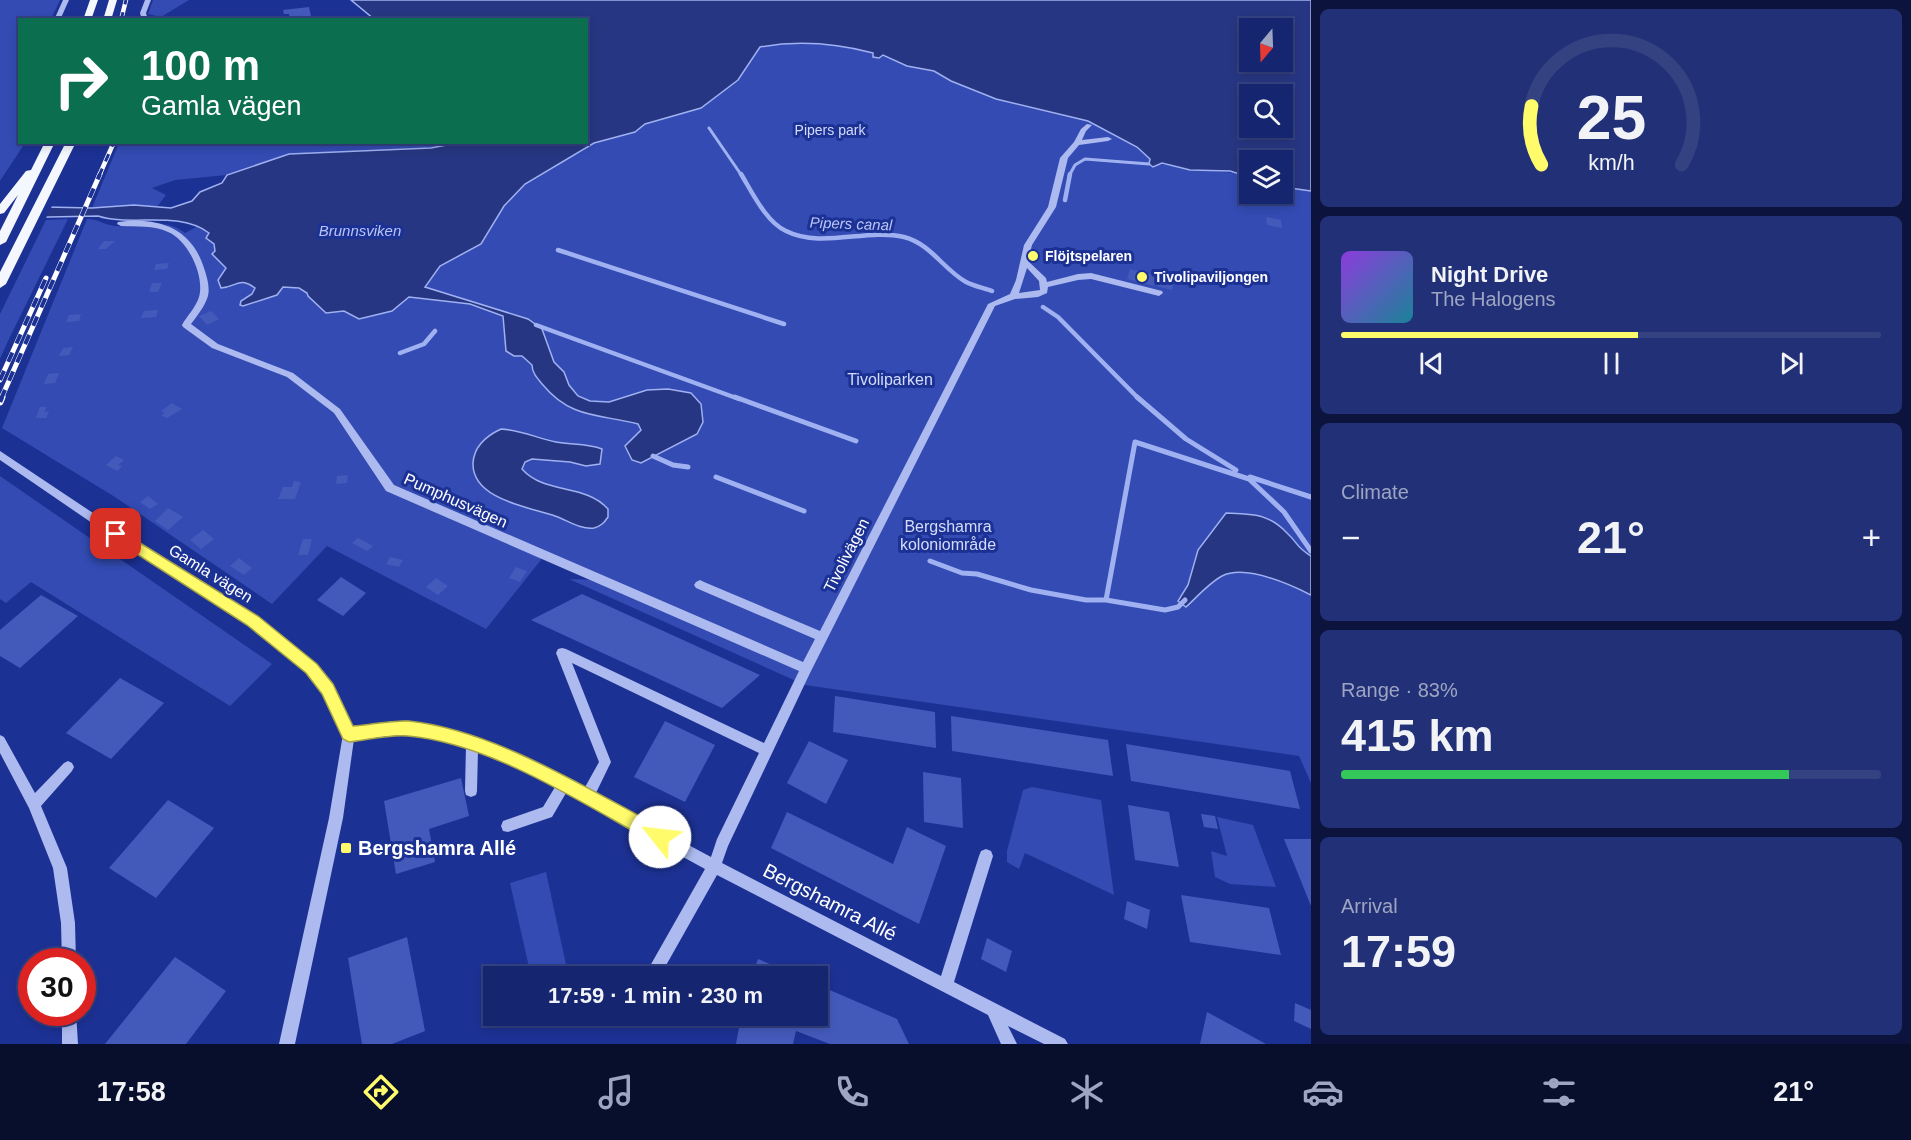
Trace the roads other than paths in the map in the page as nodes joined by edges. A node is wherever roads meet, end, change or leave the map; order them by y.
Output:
1 (66, 0) edge
2 (94, 0) edge
3 (113, 0) edge
4 (148, 0) edge
5 (58, 18) edge
6 (88, 18) edge
7 (108, 18) edge
8 (144, 18) edge
9 (1089, 125) dead end
10 (1108, 139) dead end
11 (1077, 143) junction
12 (49, 144) edge
13 (70, 144) edge
14 (39, 165) junction
15 (0, 211) edge
16 (121, 224) dead end
17 (2, 238) edge
18 (1024, 261) junction
19 (0, 284) edge
20 (1045, 285) junction
21 (1159, 293) dead end
22 (1014, 296) junction
23 (0, 456) edge
24 (700, 585) dead end
25 (822, 637) junction
26 (806, 669) junction
27 (349, 734) junction
28 (0, 741) edge
29 (472, 741) junction
30 (767, 750) junction
31 (68, 767) dead end
32 (564, 785) junction
33 (471, 791) dead end
34 (587, 797) junction
35 (34, 804) junction
36 (508, 826) dead end
37 (986, 856) dead end
38 (714, 866) junction
39 (69, 948) edge
40 (659, 966) edge
41 (946, 984) junction
42 (993, 1009) junction
43 (69, 1026) edge
44 (70, 1044) edge
45 (287, 1044) edge
46 (1010, 1044) edge
47 (1060, 1044) edge

1 - 5 street
2 - 6 main road
3 - 7 main road
4 - 8 street
9 - 11 street
10 - 11 street
11 - 18 street
12 - 14 main road
13 - 19 main road
14 - 15 main road
14 - 17 main road
16 - 26 street, Pumphusvägen
18 - 20 street
18 - 22 street
20 - 21 street
20 - 22 street, Tivolivägen
22 - 25 street, Tivolivägen
23 - 27 street, Gamla vägen
24 - 25 street
25 - 26 street, Tivolivägen
26 - 30 street, Tivolivägen
27 - 29 street, Bergshamra Allé
27 - 45 street
28 - 35 street
29 - 32 street, Bergshamra Allé
29 - 33 street
30 - 34 street
30 - 38 street, Tivolivägen
31 - 35 street
32 - 34 street, Bergshamra Allé
32 - 36 street
34 - 38 street, Bergshamra Allé
35 - 39 street
37 - 41 street
38 - 40 street, Tivolivägen
38 - 41 street, Bergshamra Allé
41 - 42 street, Bergshamra Allé
42 - 46 street
42 - 47 street, Bergshamra Allé
43 - 44 street

